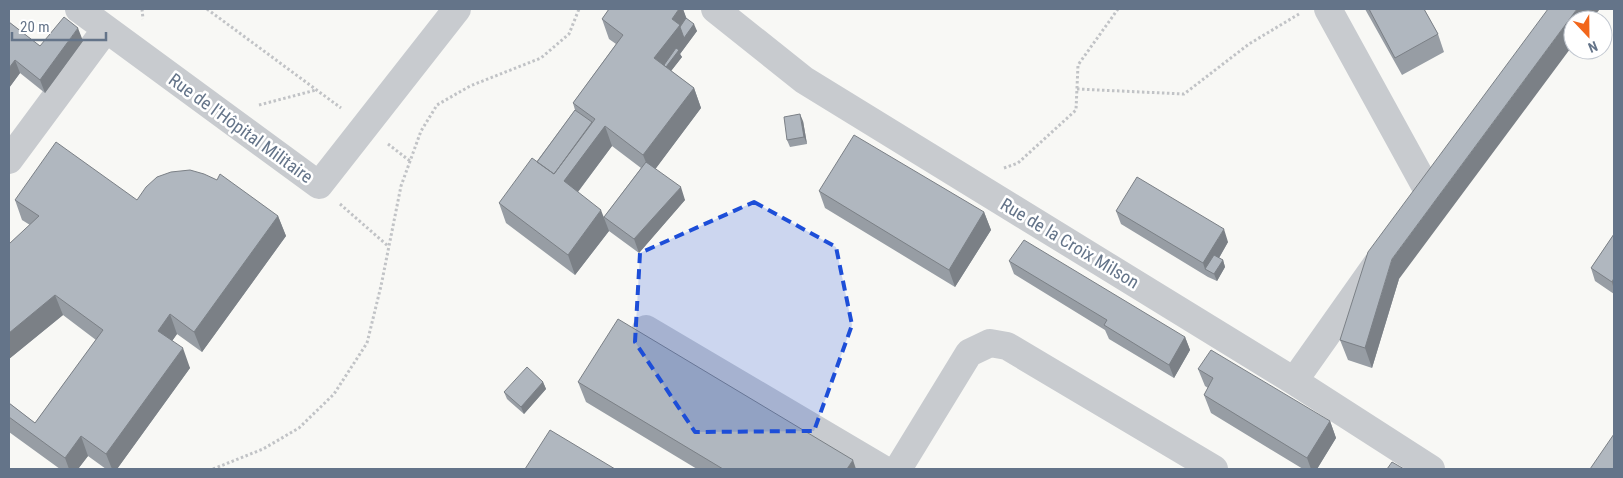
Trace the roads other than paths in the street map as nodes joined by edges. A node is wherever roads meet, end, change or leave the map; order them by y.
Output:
1 (79, 9) edge
2 (457, 9) edge
3 (715, 9) edge
4 (1328, 9) edge
5 (106, 28) junction
6 (9, 160) edge
7 (1445, 167) edge
8 (1428, 191) junction
9 (1412, 215) edge
10 (1389, 246) edge
11 (646, 329) dead end
12 (1294, 381) junction
13 (883, 469) edge
14 (898, 469) edge
15 (1214, 469) edge
16 (1432, 469) edge

1 - 5 street, Rue de l'Hôpital Militaire
2 - 5 street, Rue de l'Hôpital Militaire
3 - 12 street, Rue de la Croix Milson
4 - 8 street
5 - 6 street
7 - 8 street
8 - 9 street
10 - 12 street
11 - 13 street
12 - 16 street, Rue de la Croix Milson
14 - 15 street

